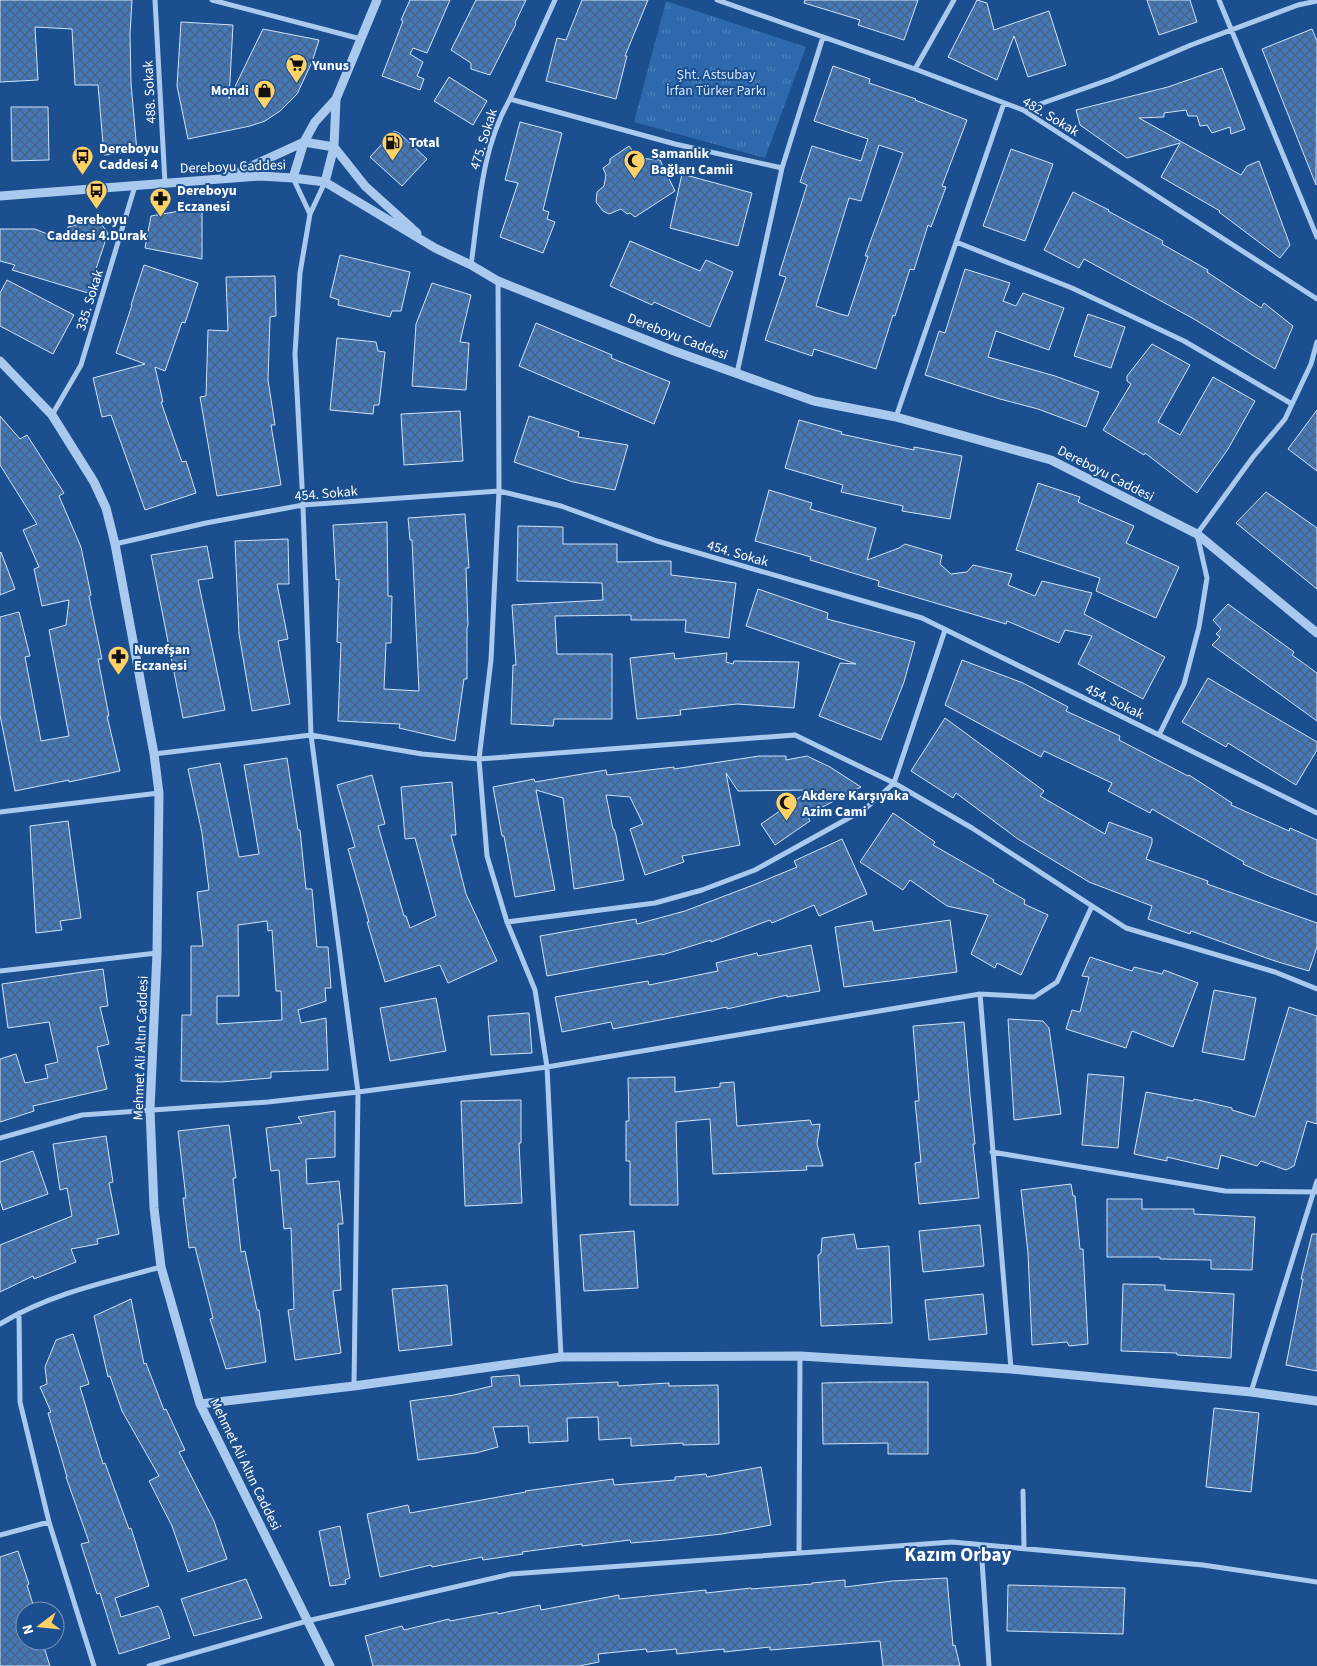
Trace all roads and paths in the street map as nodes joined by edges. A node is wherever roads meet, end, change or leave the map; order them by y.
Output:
1 (155, 0) edge
2 (212, 0) edge
3 (377, 0) edge
4 (554, 0) edge
5 (717, 0) edge
6 (954, 0) edge
7 (1218, 0) edge
8 (1317, 0) edge
9 (219, 1) edge
10 (1231, 30) junction
11 (823, 37) junction
12 (361, 39) junction
13 (915, 70) junction
14 (336, 99) junction
15 (510, 99) junction
16 (1004, 102) junction
17 (1023, 110) junction
18 (304, 142) junction
19 (334, 148) junction
20 (782, 168) junction
21 (293, 178) junction
22 (223, 180) junction
23 (326, 182) junction
24 (165, 183) junction
25 (135, 186) junction
26 (0, 196) edge
27 (310, 214) junction
28 (1317, 237) edge
29 (956, 242) junction
30 (435, 248) junction
31 (471, 265) junction
32 (498, 281) junction
33 (1317, 299) edge
34 (1317, 342) edge
35 (0, 361) edge
36 (737, 373) junction
37 (1292, 404) junction
38 (52, 415) junction
39 (896, 417) junction
40 (499, 491) junction
41 (303, 504) junction
42 (1196, 534) junction
43 (115, 544) junction
44 (945, 630) junction
45 (1317, 633) edge
46 (311, 735) junction
47 (1159, 735) junction
48 (154, 754) junction
49 (479, 760) junction
50 (894, 783) junction
51 (159, 793) junction
52 (0, 812) edge
53 (1317, 813) edge
54 (1092, 906) junction
55 (507, 922) junction
56 (157, 953) junction
57 (0, 971) edge
58 (1317, 989) edge
59 (980, 994) junction
60 (547, 1067) junction
61 (358, 1092) junction
62 (150, 1110) junction
63 (0, 1138) edge
64 (992, 1152) junction
65 (1317, 1181) edge
66 (1315, 1192) edge
67 (161, 1267) junction
68 (19, 1313) junction
69 (0, 1324) edge
70 (800, 1356) junction
71 (561, 1357) junction
72 (1011, 1369) junction
73 (354, 1386) junction
74 (1251, 1392) junction
75 (1317, 1401) edge
76 (200, 1404) junction
77 (1023, 1491) dead end
78 (49, 1522) junction
79 (0, 1535) edge
80 (981, 1544) junction
81 (1024, 1548) junction
82 (799, 1553) junction
83 (1317, 1582) edge
84 (307, 1622) junction
85 (94, 1666) edge
86 (149, 1666) edge
87 (330, 1666) edge
88 (988, 1666) edge

1 - 24 street, 488. Sokak
2 - 9 street
3 - 12 street
4 - 15 street, 475. Sokak
5 - 11 street, 482. Sokak
6 - 13 street
7 - 10 street
8 - 10 street
9 - 12 street
10 - 17 street
10 - 28 street
11 - 13 street, 482. Sokak
11 - 20 street
12 - 14 street
13 - 16 street, 482. Sokak
14 - 18 street
14 - 19 street
15 - 20 street
15 - 31 street, 475. Sokak
16 - 17 street, 482. Sokak
16 - 29 street
17 - 33 street, 482. Sokak
18 - 19 street
18 - 21 street
18 - 22 street
19 - 23 street
19 - 30 street
20 - 36 street
21 - 22 street, Dereboyu Caddesi
21 - 23 street, Dereboyu Caddesi
21 - 27 street
22 - 24 street, Dereboyu Caddesi
23 - 27 street
23 - 30 street, Dereboyu Caddesi
24 - 25 street, Dereboyu Caddesi
25 - 26 street, Dereboyu Caddesi
25 - 38 street, 335. Sokak
27 - 41 street
29 - 37 street
29 - 39 street
30 - 31 street, Dereboyu Caddesi
31 - 32 street, Dereboyu Caddesi
32 - 36 street, Dereboyu Caddesi
32 - 40 street
34 - 37 street
35 - 38 street, Mehmet Ali Altın Caddesi
36 - 39 street, Dereboyu Caddesi
37 - 42 street
38 - 43 street, Mehmet Ali Altın Caddesi
39 - 42 street, Dereboyu Caddesi
40 - 41 street, 454. Sokak
40 - 44 street, 454. Sokak
40 - 49 street
41 - 43 street, 454. Sokak
41 - 46 street
42 - 45 street, Dereboyu Caddesi
42 - 47 street
43 - 48 street, Mehmet Ali Altın Caddesi
44 - 47 street, 454. Sokak
44 - 50 street
46 - 48 street
46 - 49 street
46 - 61 street
47 - 53 street, 454. Sokak
48 - 51 street, Mehmet Ali Altın Caddesi
49 - 50 street
49 - 55 street
50 - 54 street
50 - 55 street
51 - 52 street
51 - 56 street, Mehmet Ali Altın Caddesi
54 - 58 street
54 - 59 street
55 - 60 street
56 - 57 street
56 - 62 street, Mehmet Ali Altın Caddesi
59 - 60 street
59 - 64 street
60 - 61 street
60 - 71 street
61 - 62 street
61 - 73 street
62 - 63 street
62 - 67 street, Mehmet Ali Altın Caddesi
64 - 66 street
64 - 72 street
65 - 66 street
66 - 74 street
67 - 68 street
67 - 76 street, Mehmet Ali Altın Caddesi
68 - 69 street
68 - 78 street
70 - 71 street
70 - 72 street
70 - 82 street
71 - 73 street
72 - 74 street
73 - 76 street
74 - 75 street
76 - 84 street, Mehmet Ali Altın Caddesi
77 - 81 street
78 - 79 street
78 - 85 street
80 - 81 street
80 - 82 street
80 - 88 street
81 - 83 street
82 - 84 street
84 - 86 street
84 - 87 street, Mehmet Ali Altın Caddesi

